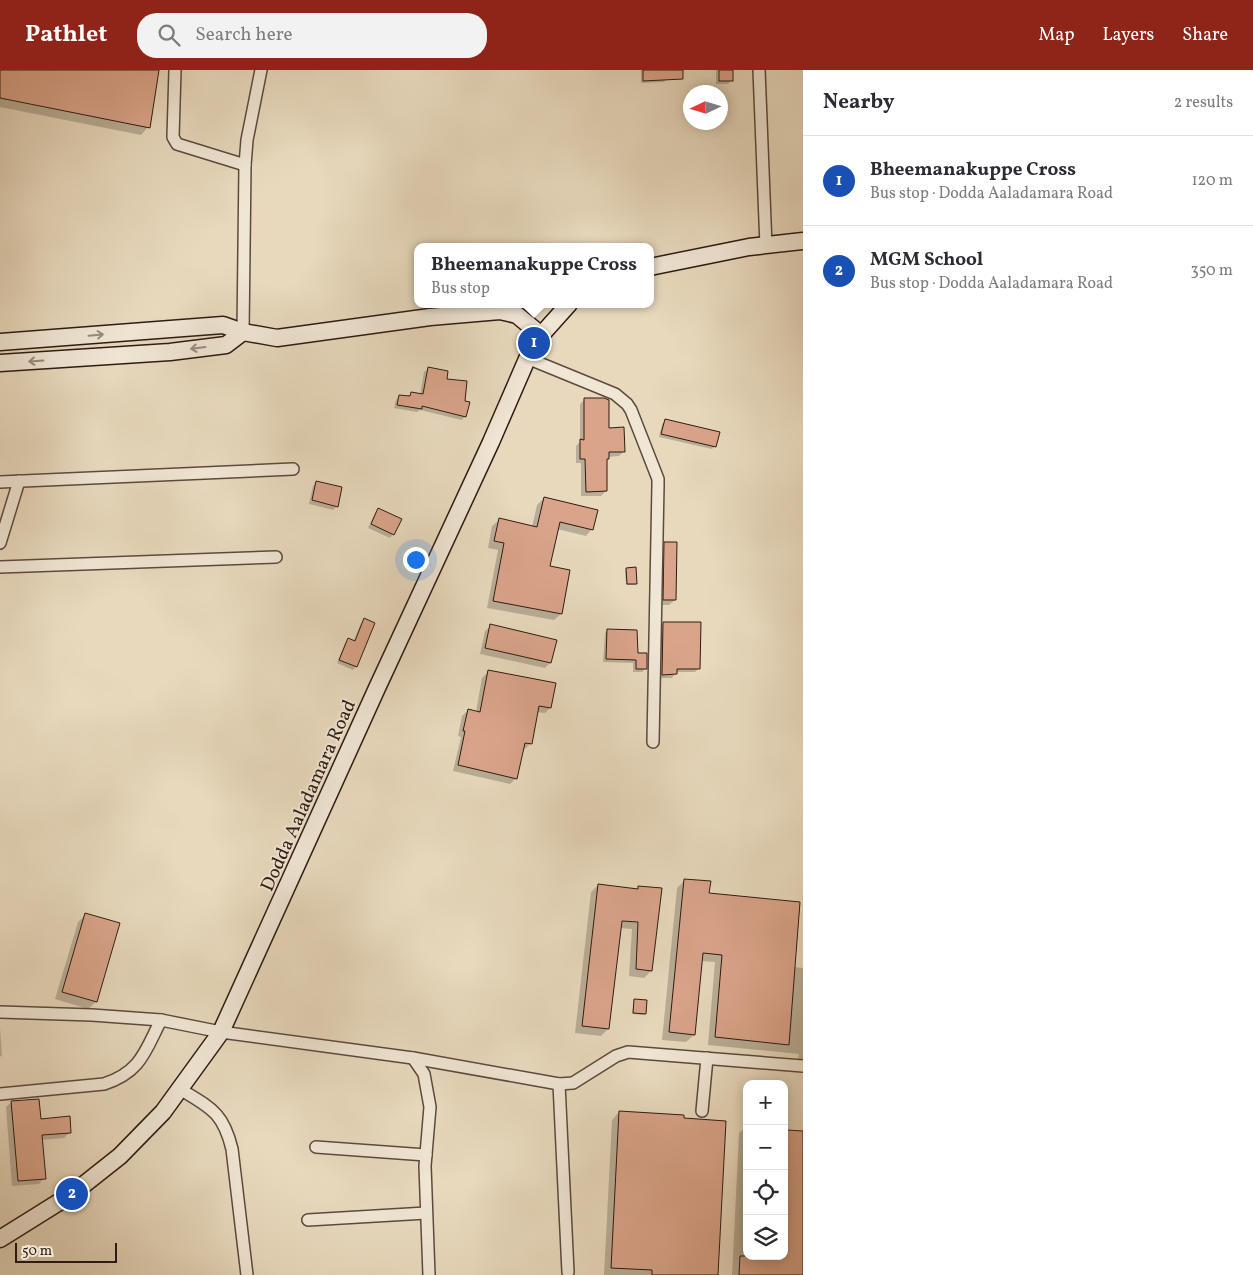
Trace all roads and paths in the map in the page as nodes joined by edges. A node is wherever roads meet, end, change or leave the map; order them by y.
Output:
1 (174, 70) edge
2 (261, 70) edge
3 (759, 70) edge
4 (245, 165) junction
5 (803, 242) edge
6 (766, 246) junction
7 (654, 266) edge
8 (565, 308) edge
9 (242, 332) junction
10 (541, 335) junction
11 (0, 342) edge
12 (527, 358) junction
13 (0, 363) edge
14 (293, 469) dead end
15 (19, 481) junction
16 (0, 482) edge
17 (0, 543) edge
18 (276, 557) dead end
19 (0, 568) edge
20 (653, 742) dead end
21 (0, 1012) edge
22 (161, 1020) junction
23 (221, 1032) junction
24 (413, 1058) junction
25 (708, 1058) junction
26 (803, 1066) edge
27 (559, 1084) junction
28 (180, 1089) junction
29 (0, 1094) edge
30 (702, 1111) dead end
31 (316, 1146) dead end
32 (426, 1155) junction
33 (426, 1213) junction
34 (308, 1220) dead end
35 (0, 1239) edge
36 (568, 1272) dead end
37 (247, 1275) edge
38 (429, 1275) edge

1 - 4 street
2 - 4 street
3 - 6 street
4 - 9 street
5 - 6 main road
6 - 7 main road
8 - 10 main road, Dodda Aaladamara Road
9 - 10 main road
11 -> 9 main road
9 -> 13 main road
10 - 12 main road, Dodda Aaladamara Road
12 - 20 street
12 - 23 main road, Dodda Aaladamara Road
14 - 15 street
15 - 16 street
15 - 17 street
18 - 19 street
21 - 22 street
22 - 23 street
22 - 29 street
23 - 24 street
23 - 28 main road, Dodda Aaladamara Road
24 - 27 street
24 - 32 street
25 - 26 street
25 - 27 street
25 - 30 street
27 - 36 street
28 - 35 main road, Dodda Aaladamara Road
28 - 37 street
31 - 32 street
32 - 33 street
33 - 34 street
33 - 38 street

